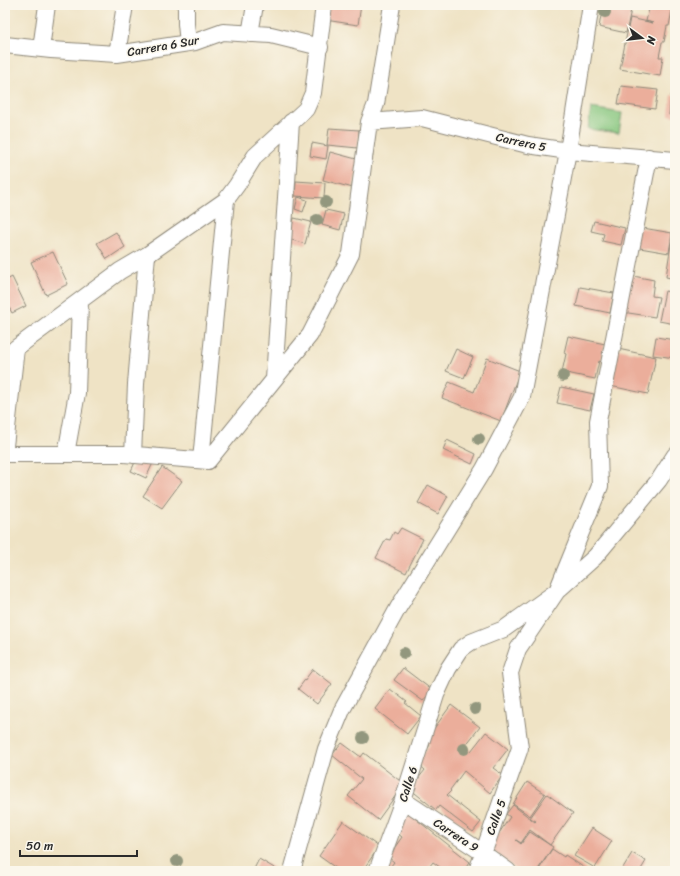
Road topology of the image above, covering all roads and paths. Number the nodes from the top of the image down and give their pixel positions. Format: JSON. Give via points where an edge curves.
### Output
{"nodes":[{"id":1,"x":47,"y":5,"type":"edge"},
{"id":2,"x":126,"y":5,"type":"edge"},
{"id":3,"x":186,"y":5,"type":"edge"},
{"id":4,"x":255,"y":5,"type":"edge"},
{"id":5,"x":324,"y":5,"type":"edge"},
{"id":6,"x":392,"y":5,"type":"edge"},
{"id":7,"x":591,"y":5,"type":"edge"},
{"id":8,"x":250,"y":34,"type":"junction"},
{"id":9,"x":188,"y":43,"type":"junction"},
{"id":10,"x":5,"y":45,"type":"edge"},
{"id":11,"x":320,"y":47,"type":"junction"},
{"id":12,"x":41,"y":49,"type":"junction"},
{"id":13,"x":117,"y":54,"type":"junction"},
{"id":14,"x":291,"y":122,"type":"junction"},
{"id":15,"x":369,"y":122,"type":"junction"},
{"id":16,"x":568,"y":151,"type":"junction"},
{"id":17,"x":649,"y":157,"type":"junction"},
{"id":18,"x":675,"y":160,"type":"edge"},
{"id":19,"x":226,"y":200,"type":"junction"},
{"id":20,"x":146,"y":255,"type":"junction"},
{"id":21,"x":80,"y":302,"type":"junction"},
{"id":22,"x":10,"y":354,"type":"edge"},
{"id":23,"x":274,"y":379,"type":"junction"},
{"id":24,"x":5,"y":446,"type":"edge"},
{"id":25,"x":5,"y":454,"type":"edge"},
{"id":26,"x":66,"y":454,"type":"junction"},
{"id":27,"x":132,"y":455,"type":"junction"},
{"id":28,"x":675,"y":455,"type":"edge"},
{"id":29,"x":200,"y":460,"type":"junction"},
{"id":30,"x":557,"y":591,"type":"junction"},
{"id":31,"x":403,"y":800,"type":"junction"},
{"id":32,"x":483,"y":853,"type":"junction"},
{"id":33,"x":292,"y":871,"type":"edge"},
{"id":34,"x":377,"y":871,"type":"edge"},
{"id":35,"x":477,"y":871,"type":"edge"},
{"id":36,"x":508,"y":871,"type":"edge"}],
"edges":[{"from":1,"to":12,"type":"street"},
{"from":2,"to":13,"type":"street"},
{"from":3,"to":9,"type":"street"},
{"from":4,"to":8,"type":"street"},
{"from":5,"to":11,"type":"street"},
{"from":6,"to":15,"type":"street","via":[[376,104]]},
{"from":7,"to":16,"type":"street"},
{"from":8,"to":9,"type":"street","name":"Carrera 6 Sur","via":[[223,32]]},
{"from":8,"to":11,"type":"street","name":"Carrera 6 Sur","via":[[271,35]]},
{"from":9,"to":13,"type":"street","name":"Carrera 6 Sur"},
{"from":10,"to":12,"type":"street","name":"Carrera 6 Sur"},
{"from":11,"to":14,"type":"street","via":[[313,93],[306,109]]},
{"from":12,"to":13,"type":"street","name":"Carrera 6 Sur"},
{"from":14,"to":19,"type":"street","via":[[256,156]]},
{"from":14,"to":23,"type":"street"},
{"from":15,"to":16,"type":"street","name":"Carrera 5","via":[[422,118],[528,146]]},
{"from":15,"to":23,"type":"street","via":[[351,254],[310,336]]},
{"from":16,"to":17,"type":"street","name":"Carrera 5"},
{"from":16,"to":33,"type":"street","via":[[522,397],[484,468],[398,608],[342,710],[326,749]]},
{"from":17,"to":18,"type":"street","name":"Carrera 5"},
{"from":17,"to":30,"type":"street","via":[[598,421],[600,486]]},
{"from":19,"to":20,"type":"street"},
{"from":19,"to":29,"type":"street"},
{"from":20,"to":21,"type":"street","via":[[120,271]]},
{"from":20,"to":27,"type":"street"},
{"from":21,"to":22,"type":"street"},
{"from":21,"to":26,"type":"street","via":[[77,393]]},
{"from":22,"to":24,"type":"street"},
{"from":23,"to":29,"type":"street","via":[[208,461]]},
{"from":25,"to":26,"type":"street"},
{"from":26,"to":27,"type":"street"},
{"from":27,"to":29,"type":"street"},
{"from":28,"to":30,"type":"street","via":[[659,480],[595,557]]},
{"from":30,"to":31,"type":"street","name":"Calle 6","via":[[504,629],[460,649],[436,695]]},
{"from":30,"to":32,"type":"street","name":"Calle 5","via":[[518,649],[510,673],[520,748]]},
{"from":31,"to":32,"type":"street","name":"Carrera 9"},
{"from":31,"to":34,"type":"street","name":"Calle 6"},
{"from":32,"to":35,"type":"street","name":"Calle 5"},
{"from":32,"to":36,"type":"street","name":"Carrera 9"}]}
